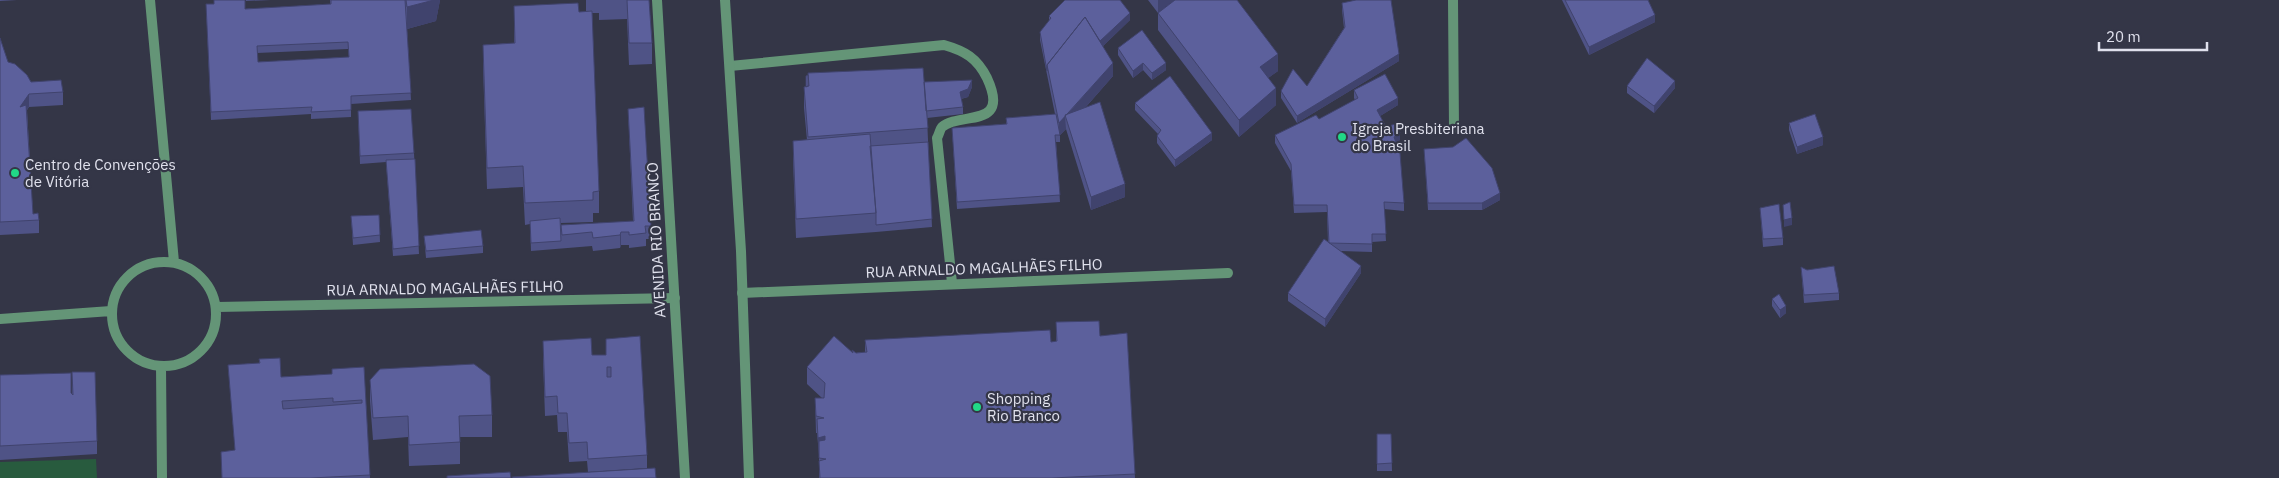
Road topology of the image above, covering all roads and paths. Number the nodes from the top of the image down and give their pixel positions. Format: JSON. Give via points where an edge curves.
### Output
{"nodes":[{"id":1,"x":150,"y":0,"type":"edge"},
{"id":2,"x":657,"y":0,"type":"edge"},
{"id":3,"x":725,"y":0,"type":"edge"},
{"id":4,"x":1453,"y":0,"type":"edge"},
{"id":5,"x":730,"y":66,"type":"junction"},
{"id":6,"x":1454,"y":128,"type":"dead end"},
{"id":7,"x":174,"y":262,"type":"junction"},
{"id":8,"x":1228,"y":273,"type":"dead end"},
{"id":9,"x":952,"y":284,"type":"junction"},
{"id":10,"x":742,"y":294,"type":"junction"},
{"id":11,"x":675,"y":298,"type":"junction"},
{"id":12,"x":217,"y":307,"type":"junction"},
{"id":13,"x":111,"y":311,"type":"junction"},
{"id":14,"x":0,"y":319,"type":"edge"},
{"id":15,"x":161,"y":366,"type":"junction"},
{"id":16,"x":162,"y":478,"type":"edge"},
{"id":17,"x":685,"y":478,"type":"edge"},
{"id":18,"x":749,"y":478,"type":"edge"}],
"edges":[{"from":1,"to":7,"type":"street"},
{"from":2,"to":11,"type":"street","name":"AVENIDA RIO BRANCO"},
{"from":3,"to":5,"type":"street"},
{"from":4,"to":6,"type":"street"},
{"from":5,"to":9,"type":"street","via":[[944,44],[964,50],[981,65],[994,94],[991,107],[981,117],[942,128],[937,138]]},
{"from":5,"to":10,"type":"street"},
{"from":7,"to":12,"type":"street","via":[[203,278]]},
{"from":7,"to":13,"type":"street","via":[[152,262],[132,273],[117,289]]},
{"from":8,"to":9,"type":"street","name":"RUA ARNALDO MAGALHÃES FILHO"},
{"from":9,"to":10,"type":"street","name":"RUA ARNALDO MAGALHÃES FILHO"},
{"from":10,"to":18,"type":"street"},
{"from":11,"to":12,"type":"street","name":"RUA ARNALDO MAGALHÃES FILHO"},
{"from":11,"to":17,"type":"street","name":"AVENIDA RIO BRANCO"},
{"from":12,"to":15,"type":"street","via":[[215,326],[208,343],[196,356],[179,364]]},
{"from":13,"to":14,"type":"street"},
{"from":13,"to":15,"type":"street","via":[[120,343],[145,363]]},
{"from":15,"to":16,"type":"street"}]}
